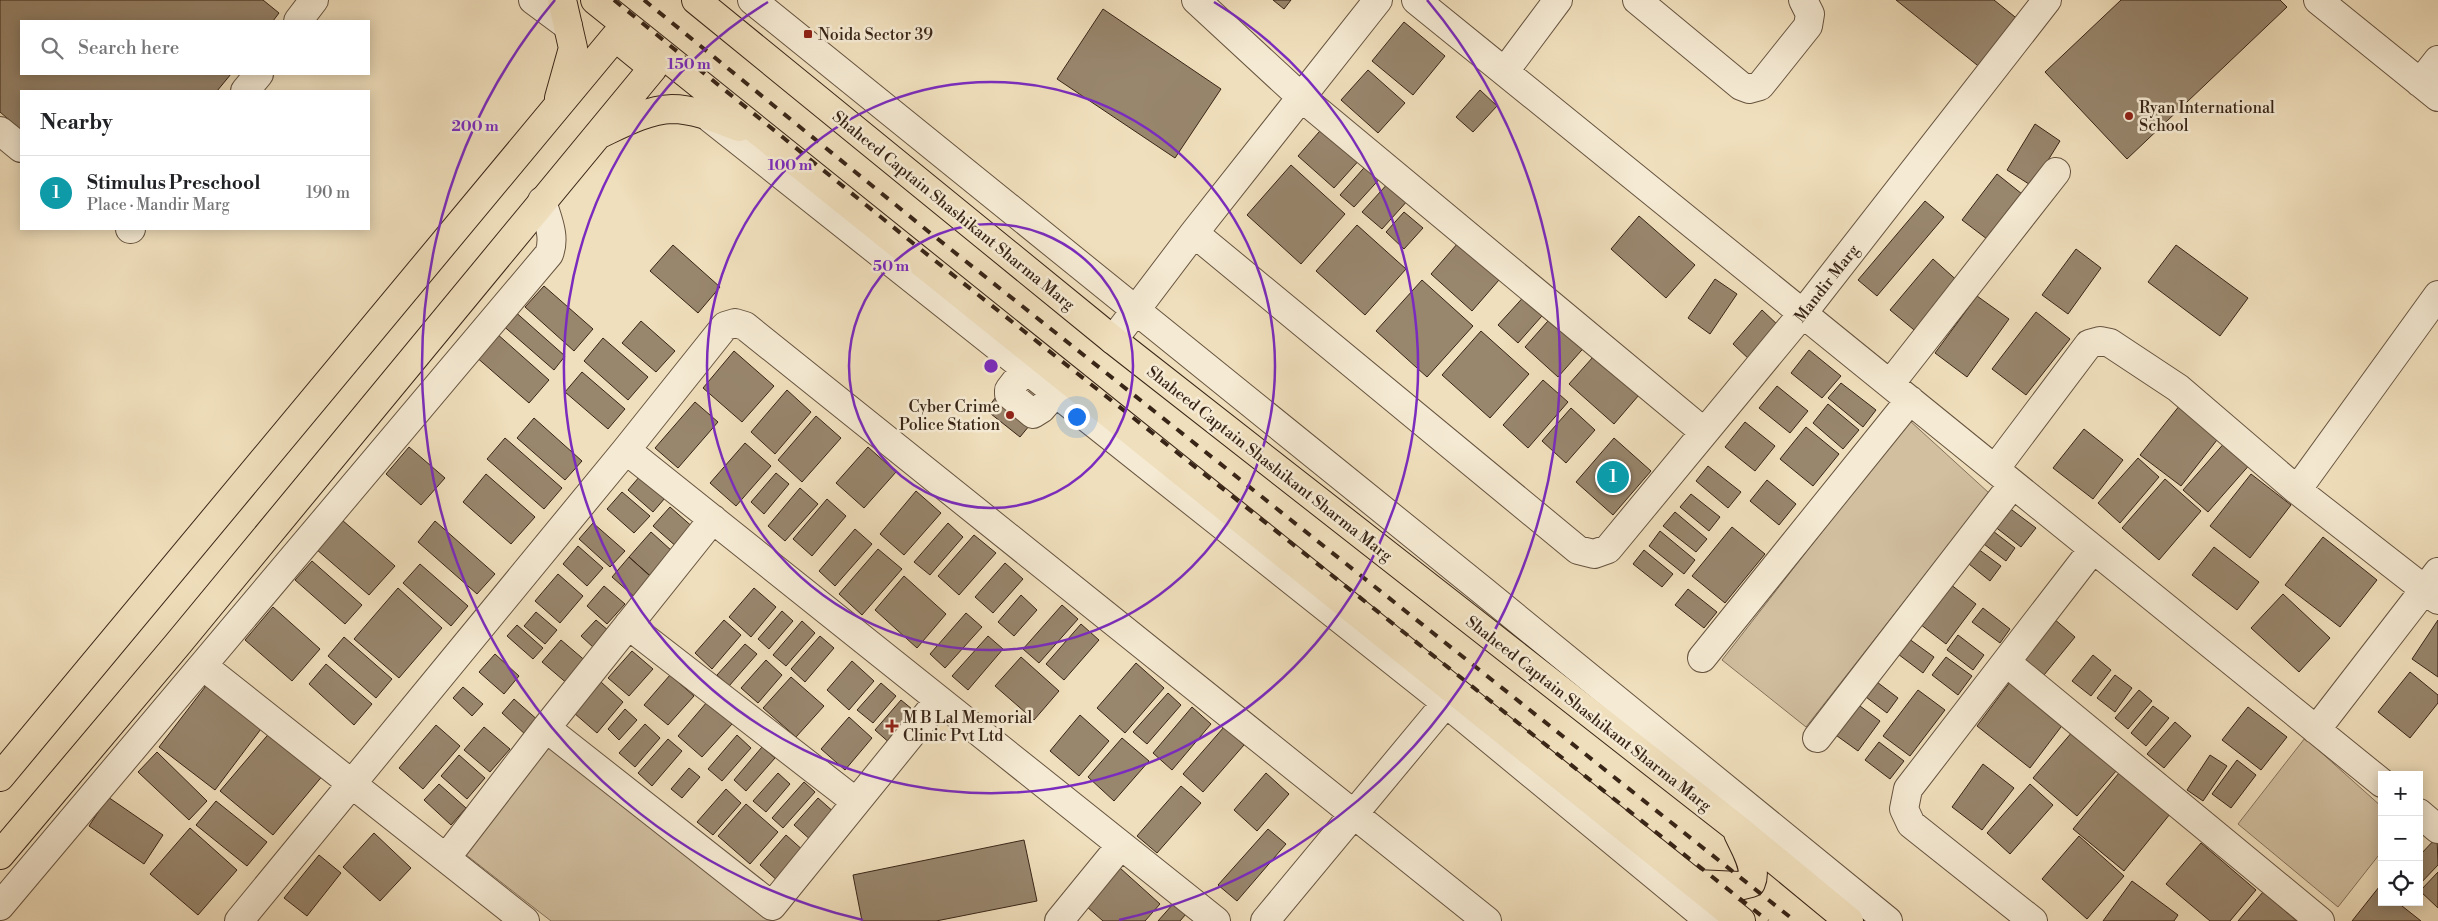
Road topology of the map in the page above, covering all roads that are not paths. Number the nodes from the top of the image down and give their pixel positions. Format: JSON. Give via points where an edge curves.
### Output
{"nodes":[{"id":1,"x":314,"y":0,"type":"edge"},
{"id":2,"x":532,"y":0,"type":"edge"},
{"id":3,"x":562,"y":0,"type":"edge"},
{"id":4,"x":595,"y":0,"type":"edge"},
{"id":5,"x":696,"y":0,"type":"edge"},
{"id":6,"x":752,"y":0,"type":"edge"},
{"id":7,"x":1196,"y":0,"type":"edge"},
{"id":8,"x":1378,"y":0,"type":"edge"},
{"id":9,"x":1416,"y":0,"type":"edge"},
{"id":10,"x":1558,"y":0,"type":"edge"},
{"id":11,"x":1637,"y":0,"type":"edge"},
{"id":12,"x":1803,"y":0,"type":"edge"},
{"id":13,"x":2041,"y":2,"type":"edge"},
{"id":14,"x":2327,"y":3,"type":"edge"},
{"id":15,"x":299,"y":20,"type":"edge"},
{"id":16,"x":568,"y":26,"type":"junction"},
{"id":17,"x":2438,"y":60,"type":"edge"},
{"id":18,"x":1505,"y":71,"type":"junction"},
{"id":19,"x":258,"y":75,"type":"edge"},
{"id":20,"x":246,"y":90,"type":"edge"},
{"id":21,"x":2429,"y":90,"type":"edge"},
{"id":22,"x":1301,"y":97,"type":"junction"},
{"id":23,"x":557,"y":107,"type":"junction"},
{"id":24,"x":707,"y":115,"type":"junction"},
{"id":25,"x":0,"y":131,"type":"edge"},
{"id":26,"x":759,"y":134,"type":"junction"},
{"id":27,"x":594,"y":136,"type":"junction"},
{"id":28,"x":20,"y":147,"type":"edge"},
{"id":29,"x":2056,"y":172,"type":"dead end"},
{"id":30,"x":542,"y":200,"type":"junction"},
{"id":31,"x":1194,"y":233,"type":"junction"},
{"id":32,"x":2438,"y":295,"type":"edge"},
{"id":33,"x":1136,"y":310,"type":"junction"},
{"id":34,"x":1803,"y":313,"type":"junction"},
{"id":35,"x":1113,"y":340,"type":"junction"},
{"id":36,"x":1900,"y":392,"type":"junction"},
{"id":37,"x":1704,"y":432,"type":"junction"},
{"id":38,"x":626,"y":450,"type":"junction"},
{"id":39,"x":2004,"y":476,"type":"junction"},
{"id":40,"x":2297,"y":490,"type":"junction"},
{"id":41,"x":712,"y":520,"type":"junction"},
{"id":42,"x":2093,"y":549,"type":"junction"},
{"id":43,"x":2433,"y":587,"type":"edge"},
{"id":44,"x":628,"y":625,"type":"junction"},
{"id":45,"x":1702,"y":658,"type":"dead end"},
{"id":46,"x":2006,"y":662,"type":"junction"},
{"id":47,"x":203,"y":666,"type":"junction"},
{"id":48,"x":1450,"y":698,"type":"junction"},
{"id":49,"x":939,"y":700,"type":"junction"},
{"id":50,"x":546,"y":728,"type":"junction"},
{"id":51,"x":2316,"y":730,"type":"junction"},
{"id":52,"x":1817,"y":738,"type":"dead end"},
{"id":53,"x":0,"y":778,"type":"edge"},
{"id":54,"x":2378,"y":780,"type":"edge"},
{"id":55,"x":353,"y":784,"type":"junction"},
{"id":56,"x":856,"y":802,"type":"junction"},
{"id":57,"x":1354,"y":813,"type":"junction"},
{"id":58,"x":2423,"y":816,"type":"edge"},
{"id":59,"x":1735,"y":827,"type":"junction"},
{"id":60,"x":2438,"y":829,"type":"edge"},
{"id":61,"x":1121,"y":845,"type":"junction"},
{"id":62,"x":0,"y":855,"type":"edge"},
{"id":63,"x":446,"y":858,"type":"junction"},
{"id":64,"x":1696,"y":884,"type":"junction"},
{"id":65,"x":0,"y":906,"type":"edge"},
{"id":66,"x":251,"y":917,"type":"edge"},
{"id":67,"x":1481,"y":919,"type":"edge"},
{"id":68,"x":525,"y":921,"type":"edge"},
{"id":69,"x":1059,"y":921,"type":"edge"},
{"id":70,"x":1216,"y":921,"type":"edge"},
{"id":71,"x":1265,"y":921,"type":"edge"},
{"id":72,"x":1710,"y":921,"type":"edge"},
{"id":73,"x":1741,"y":921,"type":"edge"},
{"id":74,"x":1849,"y":921,"type":"edge"},
{"id":75,"x":1888,"y":921,"type":"edge"},
{"id":76,"x":2033,"y":921,"type":"edge"},
{"id":77,"x":2320,"y":921,"type":"edge"}],
"edges":[{"from":1,"to":15,"type":"street"},
{"from":2,"to":16,"type":"street"},
{"from":3,"to":16,"type":"main road"},
{"from":4,"to":26,"type":"main road"},
{"from":5,"to":35,"type":"main road","name":"Shaheed Captain Shashikant Sharma Marg"},
{"from":6,"to":33,"type":"street"},
{"from":7,"to":22,"type":"street"},
{"from":8,"to":22,"type":"street"},
{"from":9,"to":18,"type":"street"},
{"from":10,"to":18,"type":"street"},
{"from":11,"to":12,"type":"street","via":[[1741,86],[1749,89],[1760,86],[1808,26],[1810,14]]},
{"from":13,"to":34,"type":"street","name":"Mandir Marg"},
{"from":14,"to":21,"type":"street"},
{"from":16,"to":23,"type":"main road","via":[[573,48]]},
{"from":17,"to":21,"type":"street"},
{"from":18,"to":34,"type":"street"},
{"from":19,"to":20,"type":"street"},
{"from":22,"to":31,"type":"street"},
{"from":22,"to":37,"type":"street"},
{"from":23,"to":27,"type":"main road","via":[[615,37],[653,68]]},
{"from":23,"to":53,"type":"main road"},
{"from":24,"to":26,"type":"main road"},
{"from":24,"to":27,"type":"main road","via":[[672,109],[635,117]]},
{"from":24,"to":48,"type":"street","via":[[1055,393]]},
{"from":25,"to":28,"type":"street"},
{"from":26,"to":48,"type":"main road"},
{"from":27,"to":30,"type":"main road"},
{"from":29,"to":36,"type":"street"},
{"from":30,"to":47,"type":"street","via":[[552,235],[548,254]]},
{"from":30,"to":62,"type":"main road"},
{"from":31,"to":33,"type":"street"},
{"from":31,"to":37,"type":"street","name":"Mandir Marg","via":[[1578,550],[1594,554],[1608,549]]},
{"from":32,"to":40,"type":"street"},
{"from":33,"to":35,"type":"street"},
{"from":33,"to":75,"type":"street"},
{"from":34,"to":36,"type":"street"},
{"from":34,"to":37,"type":"street","name":"Mandir Marg"},
{"from":35,"to":59,"type":"main road","name":"Shaheed Captain Shashikant Sharma Marg"},
{"from":36,"to":39,"type":"street"},
{"from":36,"to":45,"type":"street"},
{"from":38,"to":41,"type":"street"},
{"from":38,"to":55,"type":"street"},
{"from":38,"to":57,"type":"street","via":[[725,326],[735,323],[745,326]]},
{"from":39,"to":40,"type":"street","via":[[2082,352],[2089,344],[2100,340],[2110,343],[2178,388]]},
{"from":39,"to":42,"type":"street"},
{"from":39,"to":52,"type":"street"},
{"from":40,"to":43,"type":"street"},
{"from":41,"to":44,"type":"street"},
{"from":41,"to":49,"type":"street"},
{"from":42,"to":46,"type":"street"},
{"from":42,"to":51,"type":"street"},
{"from":43,"to":51,"type":"street"},
{"from":44,"to":50,"type":"street"},
{"from":44,"to":56,"type":"street"},
{"from":46,"to":76,"type":"street","via":[[1908,789],[1904,809],[1912,824]]},
{"from":46,"to":77,"type":"street"},
{"from":47,"to":55,"type":"street"},
{"from":47,"to":65,"type":"street"},
{"from":48,"to":57,"type":"street"},
{"from":48,"to":64,"type":"main road"},
{"from":48,"to":72,"type":"street"},
{"from":49,"to":56,"type":"street"},
{"from":49,"to":61,"type":"street"},
{"from":50,"to":56,"type":"street","via":[[772,906]]},
{"from":50,"to":63,"type":"street"},
{"from":51,"to":54,"type":"street"},
{"from":55,"to":63,"type":"street"},
{"from":55,"to":66,"type":"street"},
{"from":57,"to":67,"type":"street"},
{"from":57,"to":71,"type":"street"},
{"from":58,"to":60,"type":"street"},
{"from":59,"to":64,"type":"main road","via":[[1752,866],[1754,876],[1751,883],[1739,886]]},
{"from":59,"to":74,"type":"main road","name":"Shaheed Captain Shashikant Sharma Marg"},
{"from":61,"to":69,"type":"street"},
{"from":61,"to":70,"type":"street"},
{"from":63,"to":68,"type":"street"},
{"from":64,"to":73,"type":"main road"}]}
